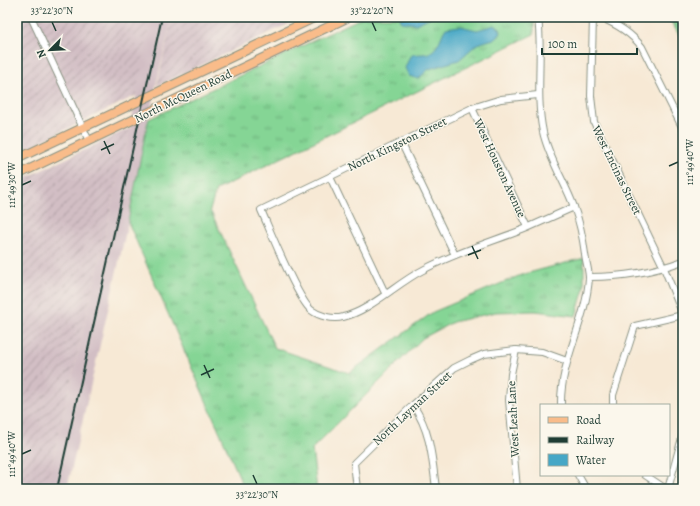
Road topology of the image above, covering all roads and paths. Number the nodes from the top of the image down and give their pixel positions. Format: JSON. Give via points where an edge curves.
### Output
{"nodes":[{"id":1,"x":31,"y":17,"type":"edge"},
{"id":2,"x":316,"y":17,"type":"edge"},
{"id":3,"x":350,"y":17,"type":"edge"},
{"id":4,"x":538,"y":17,"type":"edge"},
{"id":5,"x":548,"y":17,"type":"edge"},
{"id":6,"x":593,"y":17,"type":"edge"},
{"id":7,"x":599,"y":17,"type":"edge"},
{"id":8,"x":264,"y":42,"type":"junction"},
{"id":9,"x":270,"y":54,"type":"junction"},
{"id":10,"x":538,"y":95,"type":"junction"},
{"id":11,"x":472,"y":108,"type":"junction"},
{"id":12,"x":83,"y":127,"type":"junction"},
{"id":13,"x":683,"y":129,"type":"edge"},
{"id":14,"x":89,"y":141,"type":"junction"},
{"id":15,"x":401,"y":142,"type":"junction"},
{"id":16,"x":17,"y":159,"type":"edge"},
{"id":17,"x":17,"y":175,"type":"edge"},
{"id":18,"x":330,"y":177,"type":"junction"},
{"id":19,"x":574,"y":207,"type":"junction"},
{"id":20,"x":528,"y":227,"type":"junction"},
{"id":21,"x":454,"y":255,"type":"junction"},
{"id":22,"x":683,"y":261,"type":"edge"},
{"id":23,"x":664,"y":268,"type":"junction"},
{"id":24,"x":589,"y":277,"type":"junction"},
{"id":25,"x":386,"y":293,"type":"junction"},
{"id":26,"x":683,"y":315,"type":"edge"},
{"id":27,"x":516,"y":350,"type":"junction"},
{"id":28,"x":567,"y":361,"type":"junction"},
{"id":29,"x":561,"y":404,"type":"edge"},
{"id":30,"x":613,"y":404,"type":"edge"},
{"id":31,"x":413,"y":405,"type":"junction"},
{"id":32,"x":683,"y":434,"type":"edge"},
{"id":33,"x":579,"y":476,"type":"edge"},
{"id":34,"x":647,"y":476,"type":"edge"},
{"id":35,"x":357,"y":489,"type":"edge"},
{"id":36,"x":436,"y":489,"type":"edge"},
{"id":37,"x":517,"y":489,"type":"edge"},
{"id":38,"x":586,"y":489,"type":"edge"},
{"id":39,"x":667,"y":489,"type":"edge"}],
"edges":[{"from":1,"to":12,"type":"street"},
{"from":2,"to":8,"type":"main road","name":"North McQueen Road"},
{"from":3,"to":9,"type":"main road","name":"North McQueen Road"},
{"from":4,"to":5,"type":"street"},
{"from":4,"to":10,"type":"street"},
{"from":6,"to":23,"type":"street","name":"West Encinas Street","via":[[591,96],[594,122]]},
{"from":7,"to":13,"type":"street","via":[[613,22],[633,36],[642,48]]},
{"from":8,"to":9,"type":"main road"},
{"from":8,"to":12,"type":"main road","name":"North McQueen Road"},
{"from":9,"to":14,"type":"main road","name":"North McQueen Road"},
{"from":10,"to":11,"type":"street","name":"North Kingston Street","via":[[502,99]]},
{"from":10,"to":19,"type":"street","via":[[549,153]]},
{"from":11,"to":15,"type":"street","name":"North Kingston Street"},
{"from":11,"to":20,"type":"street","name":"West Houston Avenue"},
{"from":12,"to":14,"type":"street"},
{"from":12,"to":16,"type":"main road","name":"North McQueen Road"},
{"from":14,"to":17,"type":"main road","name":"North McQueen Road"},
{"from":15,"to":18,"type":"street","name":"North Kingston Street"},
{"from":15,"to":21,"type":"street"},
{"from":18,"to":25,"type":"street"},
{"from":18,"to":25,"type":"street","name":"North Kingston Street","via":[[261,210],[300,295],[311,310],[325,317],[341,318],[356,313]]},
{"from":19,"to":20,"type":"street"},
{"from":19,"to":24,"type":"street","via":[[582,232]]},
{"from":20,"to":21,"type":"street"},
{"from":21,"to":25,"type":"street","via":[[422,270]]},
{"from":22,"to":23,"type":"street"},
{"from":23,"to":24,"type":"street","via":[[615,277]]},
{"from":23,"to":26,"type":"street","name":"West Encinas Street"},
{"from":24,"to":28,"type":"street","via":[[579,324]]},
{"from":26,"to":30,"type":"street","via":[[635,326],[613,396]]},
{"from":27,"to":28,"type":"street","name":"North Layman Street","via":[[542,352]]},
{"from":27,"to":31,"type":"street","name":"North Layman Street","via":[[484,354],[454,368]]},
{"from":27,"to":37,"type":"street","name":"West Leah Lane","via":[[509,400]]},
{"from":28,"to":29,"type":"street"},
{"from":31,"to":35,"type":"street","name":"North Layman Street","via":[[354,463]]},
{"from":31,"to":36,"type":"street","via":[[426,429],[431,445]]},
{"from":32,"to":39,"type":"street"},
{"from":33,"to":38,"type":"street"},
{"from":34,"to":39,"type":"street"}]}
